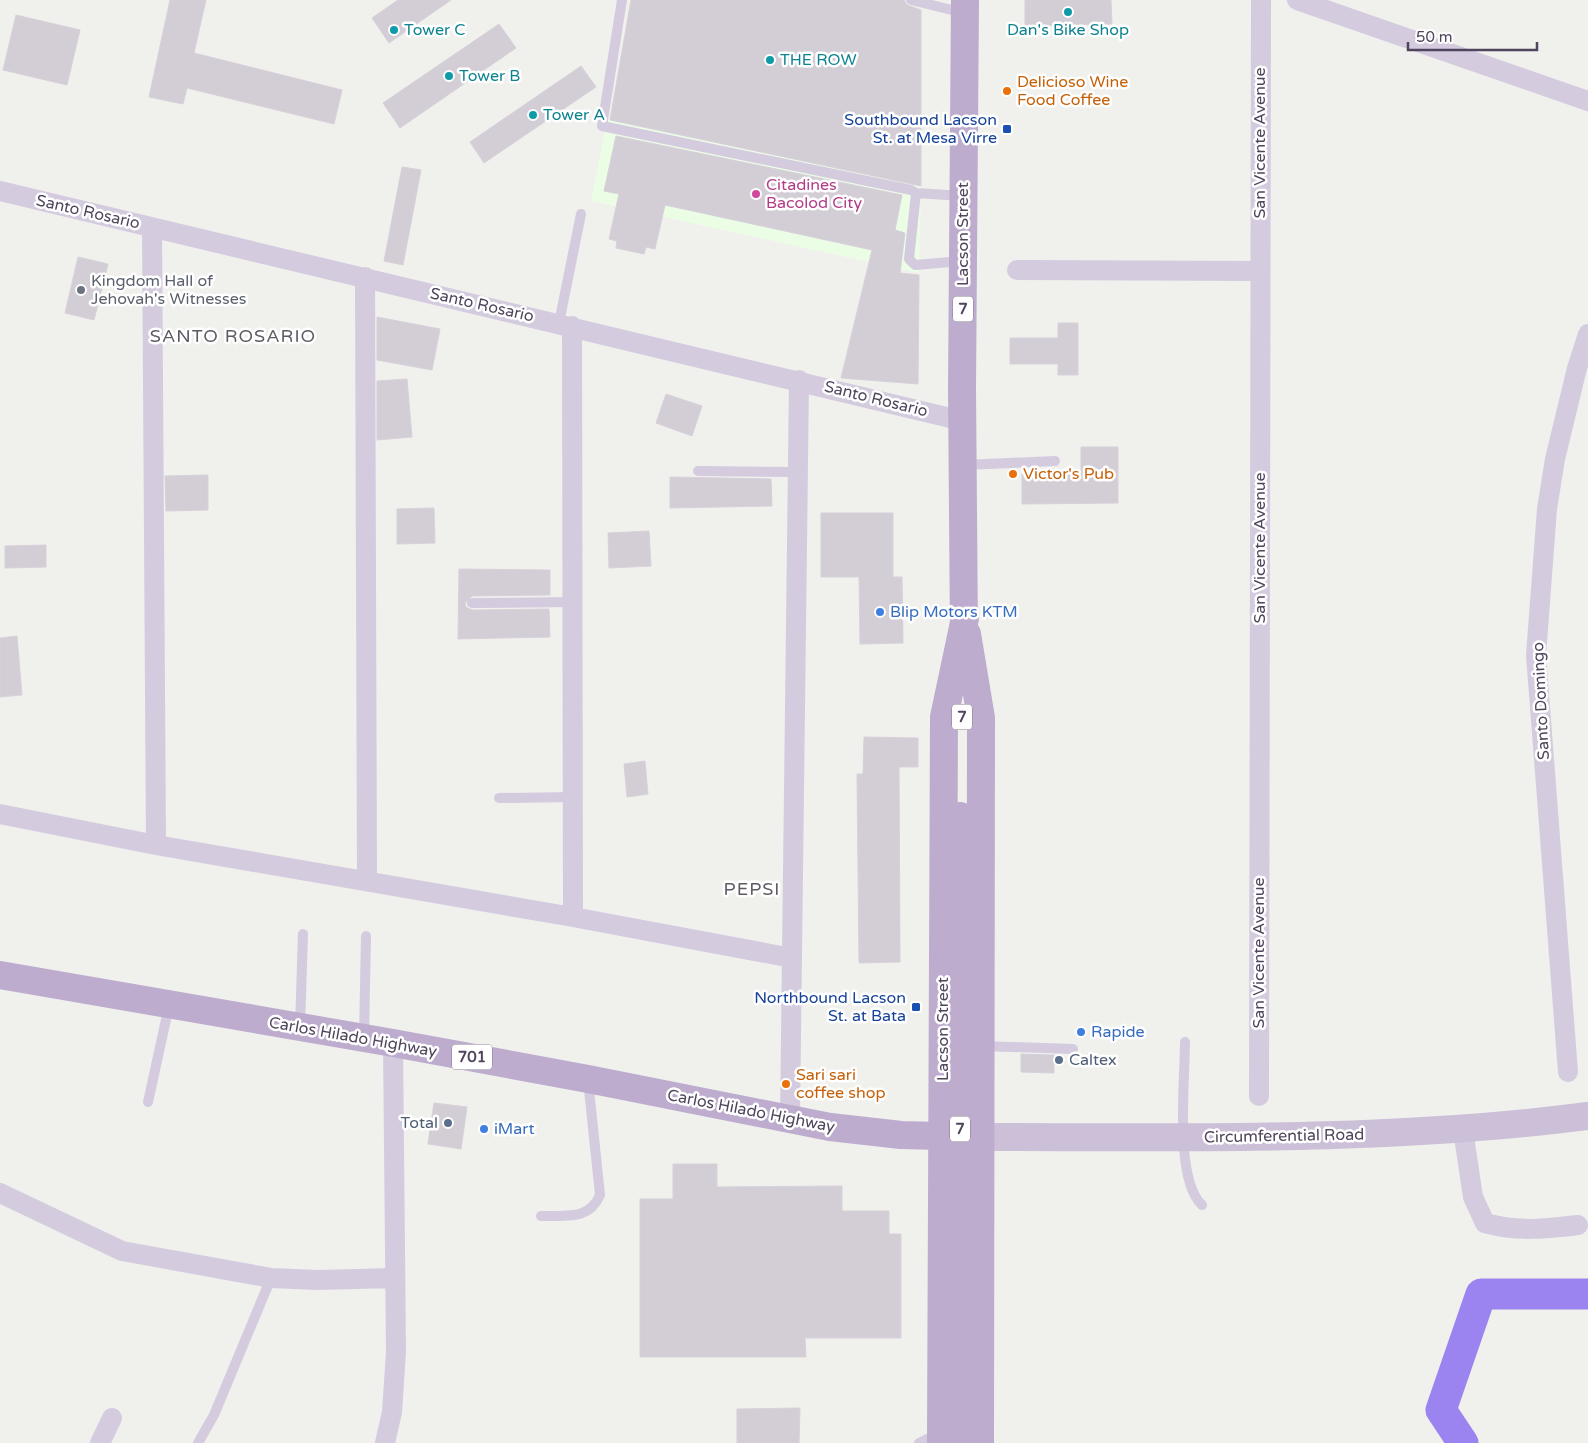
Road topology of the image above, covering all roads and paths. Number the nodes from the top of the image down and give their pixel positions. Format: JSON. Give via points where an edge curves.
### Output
{"nodes":[{"id":1,"x":622,"y":0,"type":"edge"},
{"id":2,"x":911,"y":0,"type":"edge"},
{"id":3,"x":1261,"y":0,"type":"edge"},
{"id":4,"x":1297,"y":0,"type":"edge"},
{"id":5,"x":965,"y":7,"type":"edge"},
{"id":6,"x":1588,"y":101,"type":"edge"},
{"id":7,"x":0,"y":191,"type":"edge"},
{"id":8,"x":916,"y":193,"type":"junction"},
{"id":9,"x":963,"y":196,"type":"junction"},
{"id":10,"x":581,"y":214,"type":"dead end"},
{"id":11,"x":152,"y":227,"type":"junction"},
{"id":12,"x":963,"y":261,"type":"junction"},
{"id":13,"x":1017,"y":270,"type":"dead end"},
{"id":14,"x":1260,"y":271,"type":"junction"},
{"id":15,"x":365,"y":277,"type":"junction"},
{"id":16,"x":566,"y":325,"type":"junction"},
{"id":17,"x":1588,"y":334,"type":"edge"},
{"id":18,"x":798,"y":380,"type":"junction"},
{"id":19,"x":963,"y":421,"type":"junction"},
{"id":20,"x":1056,"y":461,"type":"dead end"},
{"id":21,"x":964,"y":465,"type":"junction"},
{"id":22,"x":698,"y":471,"type":"dead end"},
{"id":23,"x":798,"y":472,"type":"junction"},
{"id":24,"x":574,"y":602,"type":"junction"},
{"id":25,"x":472,"y":603,"type":"dead end"},
{"id":26,"x":964,"y":618,"type":"junction"},
{"id":27,"x":574,"y":797,"type":"junction"},
{"id":28,"x":499,"y":798,"type":"dead end"},
{"id":29,"x":0,"y":814,"type":"edge"},
{"id":30,"x":156,"y":845,"type":"junction"},
{"id":31,"x":367,"y":880,"type":"junction"},
{"id":32,"x":574,"y":917,"type":"junction"},
{"id":33,"x":303,"y":934,"type":"dead end"},
{"id":34,"x":366,"y":936,"type":"dead end"},
{"id":35,"x":792,"y":958,"type":"junction"},
{"id":36,"x":0,"y":975,"type":"edge"},
{"id":37,"x":169,"y":1005,"type":"junction"},
{"id":38,"x":300,"y":1028,"type":"junction"},
{"id":39,"x":364,"y":1038,"type":"junction"},
{"id":40,"x":393,"y":1042,"type":"junction"},
{"id":41,"x":1185,"y":1042,"type":"dead end"},
{"id":42,"x":980,"y":1046,"type":"junction"},
{"id":43,"x":1073,"y":1049,"type":"dead end"},
{"id":44,"x":1568,"y":1072,"type":"dead end"},
{"id":45,"x":588,"y":1079,"type":"junction"},
{"id":46,"x":1259,"y":1096,"type":"dead end"},
{"id":47,"x":148,"y":1102,"type":"dead end"},
{"id":48,"x":1588,"y":1116,"type":"edge"},
{"id":49,"x":790,"y":1119,"type":"junction"},
{"id":50,"x":1463,"y":1130,"type":"junction"},
{"id":51,"x":943,"y":1136,"type":"junction"},
{"id":52,"x":980,"y":1137,"type":"junction"},
{"id":53,"x":1184,"y":1137,"type":"junction"},
{"id":54,"x":0,"y":1193,"type":"edge"},
{"id":55,"x":1202,"y":1205,"type":"dead end"},
{"id":56,"x":540,"y":1216,"type":"dead end"},
{"id":57,"x":1578,"y":1226,"type":"dead end"},
{"id":58,"x":271,"y":1278,"type":"junction"},
{"id":59,"x":395,"y":1278,"type":"junction"},
{"id":60,"x":112,"y":1418,"type":"dead end"},
{"id":61,"x":940,"y":1440,"type":"edge"},
{"id":62,"x":100,"y":1443,"type":"edge"},
{"id":63,"x":198,"y":1443,"type":"edge"},
{"id":64,"x":385,"y":1443,"type":"edge"},
{"id":65,"x":980,"y":1443,"type":"edge"}],
"edges":[{"from":1,"to":8,"type":"lane","via":[[602,126]]},
{"from":2,"to":5,"type":"lane"},
{"from":3,"to":14,"type":"street","name":"San Vicente Avenue"},
{"from":4,"to":6,"type":"street"},
{"from":5,"to":9,"type":"main road","name":"Lacson Street","number":"7"},
{"from":7,"to":11,"type":"street","name":"Santo Rosario"},
{"from":8,"to":9,"type":"lane"},
{"from":8,"to":12,"type":"lane","via":[[909,259],[915,265]]},
{"from":9,"to":12,"type":"main road","name":"Lacson Street","number":"7"},
{"from":10,"to":16,"type":"lane"},
{"from":11,"to":15,"type":"street","name":"Santo Rosario"},
{"from":11,"to":30,"type":"street"},
{"from":12,"to":19,"type":"main road","name":"Lacson Street","number":"7"},
{"from":13,"to":14,"type":"street"},
{"from":14,"to":46,"type":"street","name":"San Vicente Avenue"},
{"from":15,"to":16,"type":"street","name":"Santo Rosario"},
{"from":15,"to":31,"type":"street"},
{"from":16,"to":18,"type":"street","name":"Santo Rosario"},
{"from":16,"to":24,"type":"street"},
{"from":17,"to":44,"type":"street","name":"Santo Domingo","via":[[1555,459],[1547,509],[1536,655]]},
{"from":18,"to":19,"type":"street","name":"Santo Rosario"},
{"from":18,"to":23,"type":"street"},
{"from":19,"to":21,"type":"main road","name":"Lacson Street","number":"7"},
{"from":20,"to":21,"type":"lane"},
{"from":21,"to":26,"type":"main road","name":"Lacson Street","number":"7"},
{"from":22,"to":23,"type":"lane"},
{"from":23,"to":35,"type":"street"},
{"from":24,"to":25,"type":"lane"},
{"from":24,"to":27,"type":"street"},
{"from":26,"to":42,"type":"main road","name":"Lacson Street","number":"7","via":[[981,718]]},
{"from":26,"to":51,"type":"main road","name":"Lacson Street","number":"7","via":[[944,717]]},
{"from":26,"to":61,"type":"main road","name":"Lacson Street","number":"7","bridge":true},
{"from":27,"to":28,"type":"lane"},
{"from":27,"to":32,"type":"street"},
{"from":29,"to":30,"type":"street"},
{"from":30,"to":31,"type":"street"},
{"from":31,"to":32,"type":"street"},
{"from":32,"to":35,"type":"street"},
{"from":33,"to":38,"type":"lane"},
{"from":34,"to":39,"type":"lane"},
{"from":35,"to":49,"type":"street"},
{"from":36,"to":37,"type":"main road","name":"Carlos Hilado Highway","number":"701"},
{"from":37,"to":38,"type":"main road","name":"Carlos Hilado Highway","number":"701"},
{"from":37,"to":47,"type":"lane"},
{"from":38,"to":39,"type":"main road","name":"Carlos Hilado Highway","number":"701"},
{"from":39,"to":40,"type":"main road","name":"Carlos Hilado Highway","number":"701"},
{"from":40,"to":45,"type":"main road","name":"Carlos Hilado Highway","number":"701"},
{"from":40,"to":59,"type":"street"},
{"from":41,"to":53,"type":"lane"},
{"from":42,"to":43,"type":"lane"},
{"from":42,"to":52,"type":"main road","name":"Lacson Street","number":"7"},
{"from":45,"to":49,"type":"main road","name":"Carlos Hilado Highway","number":"701"},
{"from":45,"to":56,"type":"lane","via":[[600,1195],[596,1206],[588,1212]]},
{"from":48,"to":50,"type":"main road","name":"Circumferential Road"},
{"from":49,"to":51,"type":"main road","name":"Carlos Hilado Highway","number":"701","via":[[863,1133]]},
{"from":50,"to":53,"type":"main road","name":"Circumferential Road","via":[[1292,1137]]},
{"from":50,"to":57,"type":"street","via":[[1473,1197],[1485,1223],[1526,1230]]},
{"from":51,"to":52,"type":"main road","name":"Carlos Hilado Highway"},
{"from":51,"to":61,"type":"main road","name":"Lacson Street","number":"7"},
{"from":52,"to":53,"type":"main road","name":"Circumferential Road"},
{"from":52,"to":65,"type":"main road","name":"Lacson Street","number":"7"},
{"from":53,"to":55,"type":"lane","via":[[1186,1173],[1195,1198]]},
{"from":54,"to":58,"type":"street","via":[[122,1251]]},
{"from":58,"to":59,"type":"street"},
{"from":58,"to":63,"type":"lane","via":[[214,1415]]},
{"from":59,"to":64,"type":"street","via":[[396,1352],[392,1412]]},
{"from":60,"to":62,"type":"street"}]}
